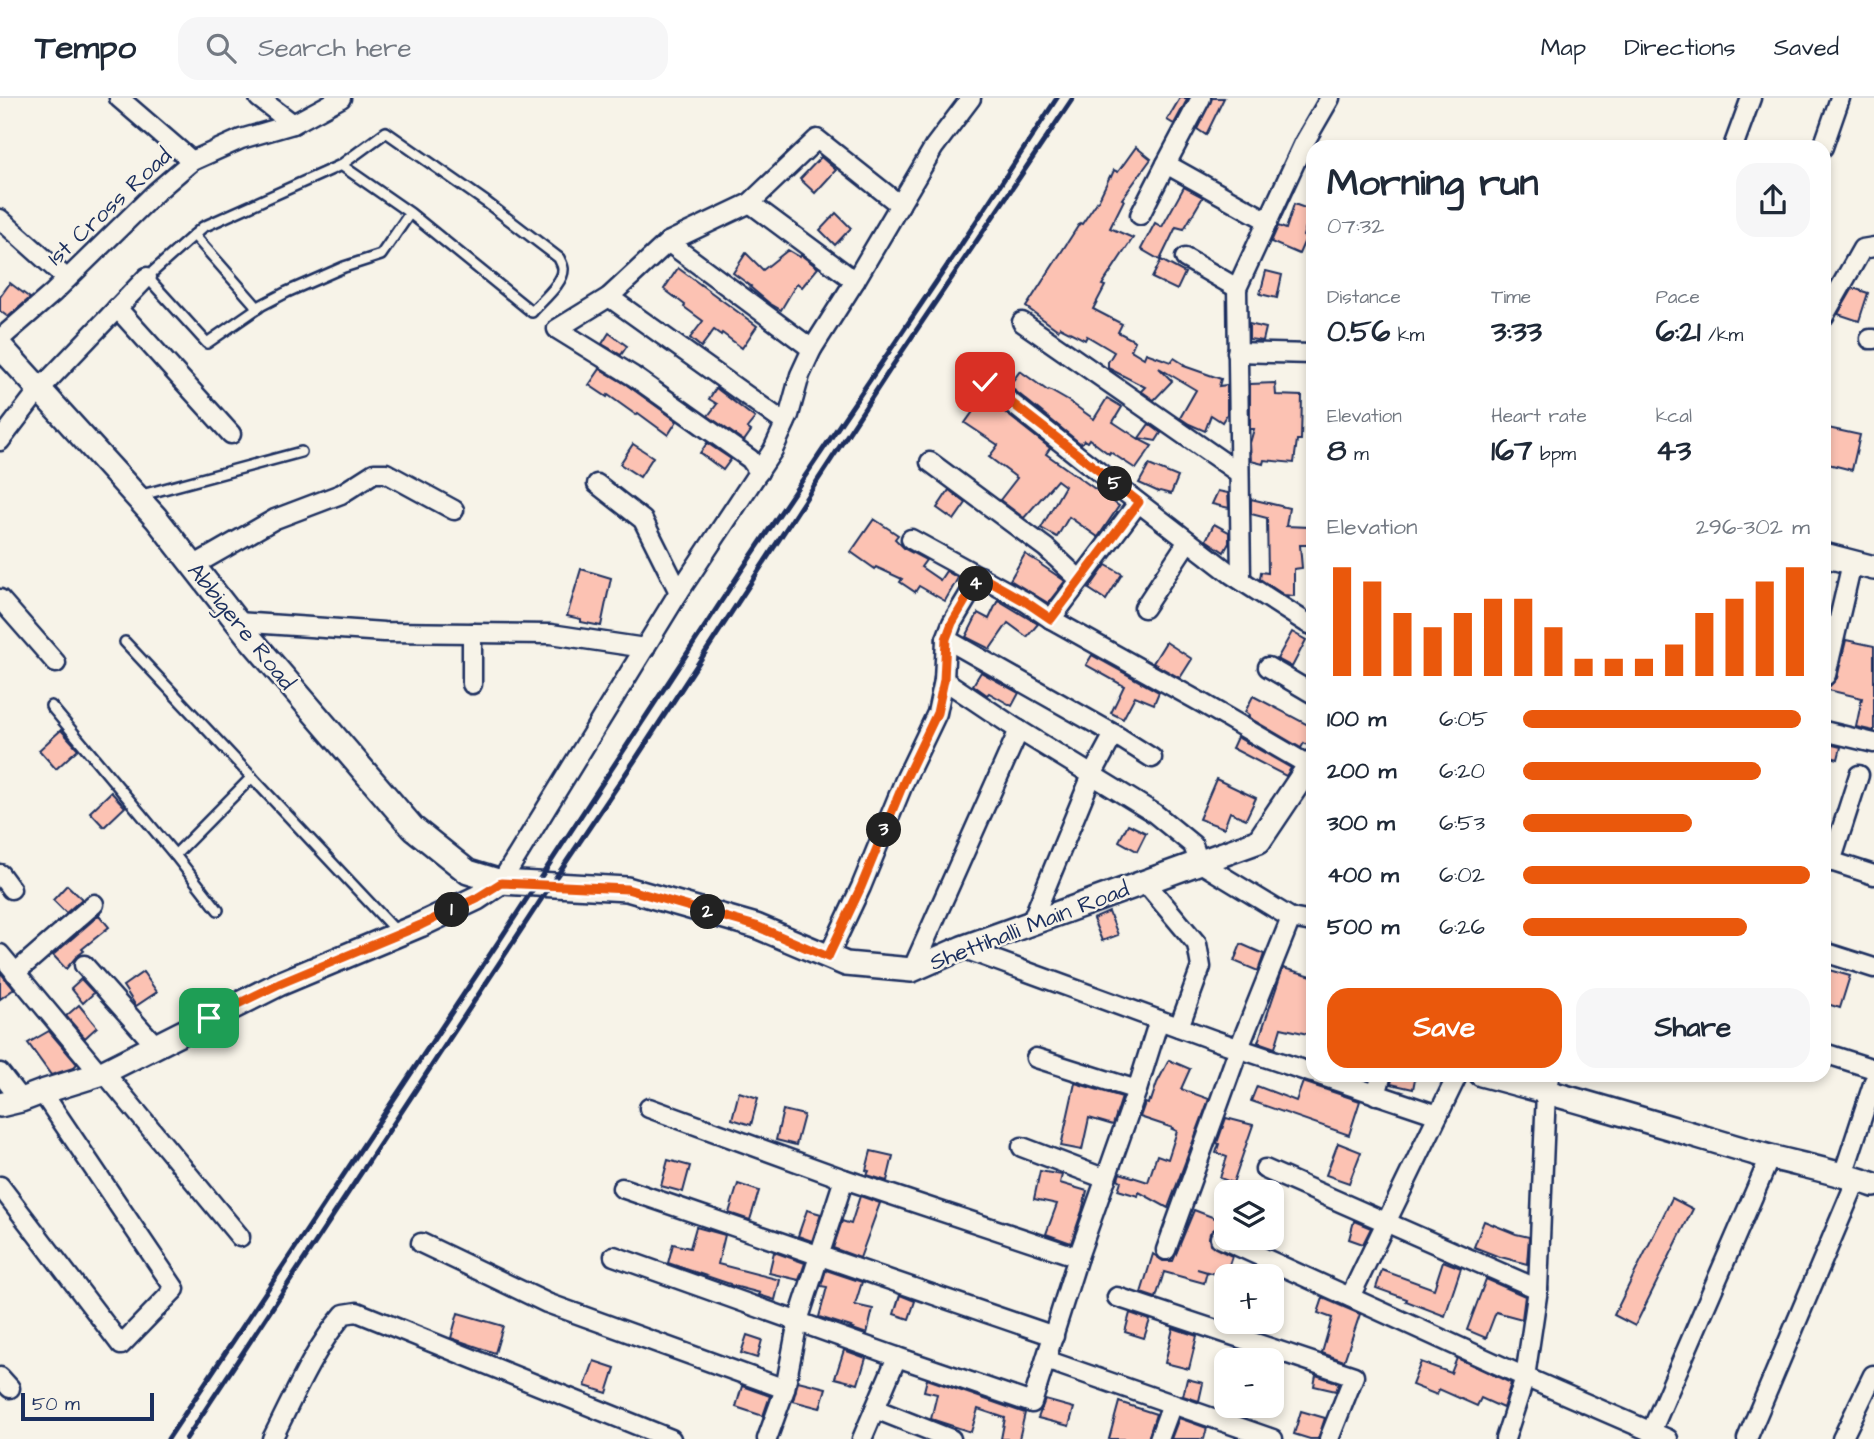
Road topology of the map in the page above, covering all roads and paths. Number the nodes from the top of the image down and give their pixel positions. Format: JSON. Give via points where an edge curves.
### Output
{"nodes":[{"id":1,"x":119,"y":98,"type":"edge"},
{"id":2,"x":259,"y":98,"type":"edge"},
{"id":3,"x":341,"y":98,"type":"edge"},
{"id":4,"x":971,"y":98,"type":"edge"},
{"id":5,"x":1201,"y":98,"type":"edge"},
{"id":6,"x":1330,"y":98,"type":"edge"},
{"id":7,"x":1751,"y":98,"type":"edge"},
{"id":8,"x":1840,"y":98,"type":"edge"},
{"id":9,"x":293,"y":124,"type":"junction"},
{"id":10,"x":1736,"y":140,"type":"edge"},
{"id":11,"x":1826,"y":140,"type":"edge"},
{"id":12,"x":192,"y":162,"type":"junction"},
{"id":13,"x":1166,"y":164,"type":"junction"},
{"id":14,"x":341,"y":166,"type":"junction"},
{"id":15,"x":750,"y":203,"type":"junction"},
{"id":16,"x":900,"y":205,"type":"junction"},
{"id":17,"x":410,"y":213,"type":"junction"},
{"id":18,"x":1140,"y":215,"type":"dead end"},
{"id":19,"x":0,"y":219,"type":"edge"},
{"id":20,"x":1268,"y":221,"type":"junction"},
{"id":21,"x":194,"y":235,"type":"junction"},
{"id":22,"x":668,"y":242,"type":"junction"},
{"id":23,"x":1874,"y":247,"type":"edge"},
{"id":24,"x":1185,"y":258,"type":"dead end"},
{"id":25,"x":147,"y":277,"type":"junction"},
{"id":26,"x":67,"y":279,"type":"junction"},
{"id":27,"x":855,"y":281,"type":"junction"},
{"id":28,"x":1237,"y":288,"type":"junction"},
{"id":29,"x":609,"y":297,"type":"junction"},
{"id":30,"x":1831,"y":304,"type":"edge"},
{"id":31,"x":117,"y":308,"type":"junction"},
{"id":32,"x":258,"y":309,"type":"junction"},
{"id":33,"x":1022,"y":322,"type":"dead end"},
{"id":34,"x":0,"y":339,"type":"edge"},
{"id":35,"x":0,"y":346,"type":"edge"},
{"id":36,"x":812,"y":349,"type":"junction"},
{"id":37,"x":1237,"y":352,"type":"junction"},
{"id":38,"x":1306,"y":355,"type":"edge"},
{"id":39,"x":985,"y":382,"type":"dead end"},
{"id":40,"x":39,"y":390,"type":"junction"},
{"id":41,"x":785,"y":423,"type":"junction"},
{"id":42,"x":231,"y":434,"type":"dead end"},
{"id":43,"x":0,"y":441,"type":"edge"},
{"id":44,"x":301,"y":452,"type":"dead end"},
{"id":45,"x":930,"y":462,"type":"dead end"},
{"id":46,"x":759,"y":472,"type":"junction"},
{"id":47,"x":1239,"y":473,"type":"junction"},
{"id":48,"x":597,"y":484,"type":"dead end"},
{"id":49,"x":137,"y":496,"type":"junction"},
{"id":50,"x":1139,"y":502,"type":"junction"},
{"id":51,"x":454,"y":510,"type":"dead end"},
{"id":52,"x":911,"y":540,"type":"dead end"},
{"id":53,"x":1188,"y":541,"type":"junction"},
{"id":54,"x":1831,"y":557,"type":"edge"},
{"id":55,"x":1863,"y":565,"type":"edge"},
{"id":56,"x":194,"y":566,"type":"junction"},
{"id":57,"x":980,"y":576,"type":"junction"},
{"id":58,"x":1079,"y":579,"type":"junction"},
{"id":59,"x":1241,"y":580,"type":"junction"},
{"id":60,"x":679,"y":592,"type":"junction"},
{"id":61,"x":0,"y":598,"type":"edge"},
{"id":62,"x":1144,"y":608,"type":"dead end"},
{"id":63,"x":1051,"y":619,"type":"junction"},
{"id":64,"x":237,"y":622,"type":"junction"},
{"id":65,"x":1306,"y":623,"type":"edge"},
{"id":66,"x":472,"y":633,"type":"junction"},
{"id":67,"x":946,"y":639,"type":"junction"},
{"id":68,"x":125,"y":642,"type":"dead end"},
{"id":69,"x":645,"y":648,"type":"junction"},
{"id":70,"x":1831,"y":660,"type":"edge"},
{"id":71,"x":56,"y":663,"type":"dead end"},
{"id":72,"x":1268,"y":667,"type":"dead end"},
{"id":73,"x":944,"y":680,"type":"junction"},
{"id":74,"x":472,"y":684,"type":"dead end"},
{"id":75,"x":1306,"y":689,"type":"edge"},
{"id":76,"x":51,"y":706,"type":"dead end"},
{"id":77,"x":1019,"y":730,"type":"junction"},
{"id":78,"x":1831,"y":733,"type":"edge"},
{"id":79,"x":1114,"y":734,"type":"junction"},
{"id":80,"x":1874,"y":743,"type":"edge"},
{"id":81,"x":1152,"y":758,"type":"dead end"},
{"id":82,"x":1306,"y":761,"type":"edge"},
{"id":83,"x":1306,"y":771,"type":"edge"},
{"id":84,"x":1092,"y":775,"type":"junction"},
{"id":85,"x":1859,"y":775,"type":"dead end"},
{"id":86,"x":252,"y":777,"type":"junction"},
{"id":87,"x":1831,"y":849,"type":"edge"},
{"id":88,"x":175,"y":855,"type":"junction"},
{"id":89,"x":1831,"y":861,"type":"edge"},
{"id":90,"x":1199,"y":862,"type":"junction"},
{"id":91,"x":0,"y":874,"type":"edge"},
{"id":92,"x":1874,"y":875,"type":"edge"},
{"id":93,"x":1145,"y":882,"type":"junction"},
{"id":94,"x":501,"y":883,"type":"junction"},
{"id":95,"x":11,"y":889,"type":"dead end"},
{"id":96,"x":94,"y":904,"type":"dead end"},
{"id":97,"x":218,"y":910,"type":"dead end"},
{"id":98,"x":1291,"y":918,"type":"junction"},
{"id":99,"x":1306,"y":921,"type":"edge"},
{"id":100,"x":1031,"y":923,"type":"junction"},
{"id":101,"x":399,"y":934,"type":"junction"},
{"id":102,"x":962,"y":948,"type":"junction"},
{"id":103,"x":0,"y":954,"type":"edge"},
{"id":104,"x":1831,"y":954,"type":"edge"},
{"id":105,"x":828,"y":957,"type":"junction"},
{"id":106,"x":85,"y":965,"type":"dead end"},
{"id":107,"x":1874,"y":968,"type":"edge"},
{"id":108,"x":912,"y":970,"type":"junction"},
{"id":109,"x":15,"y":973,"type":"junction"},
{"id":110,"x":1159,"y":1020,"type":"junction"},
{"id":111,"x":1179,"y":1027,"type":"junction"},
{"id":112,"x":155,"y":1045,"type":"junction"},
{"id":113,"x":1239,"y":1048,"type":"junction"},
{"id":114,"x":1831,"y":1056,"type":"edge"},
{"id":115,"x":1036,"y":1058,"type":"dead end"},
{"id":116,"x":1874,"y":1069,"type":"edge"},
{"id":117,"x":1306,"y":1071,"type":"edge"},
{"id":118,"x":0,"y":1073,"type":"edge"},
{"id":119,"x":102,"y":1073,"type":"junction"},
{"id":120,"x":1874,"y":1081,"type":"edge"},
{"id":121,"x":1339,"y":1082,"type":"edge"},
{"id":122,"x":1380,"y":1082,"type":"edge"},
{"id":123,"x":1454,"y":1082,"type":"edge"},
{"id":124,"x":1548,"y":1083,"type":"edge"},
{"id":125,"x":1137,"y":1090,"type":"junction"},
{"id":126,"x":1376,"y":1095,"type":"junction"},
{"id":127,"x":21,"y":1099,"type":"edge"},
{"id":128,"x":649,"y":1108,"type":"dead end"},
{"id":129,"x":1437,"y":1115,"type":"junction"},
{"id":130,"x":1022,"y":1147,"type":"dead end"},
{"id":131,"x":1770,"y":1157,"type":"junction"},
{"id":132,"x":1265,"y":1169,"type":"dead end"},
{"id":133,"x":844,"y":1179,"type":"junction"},
{"id":134,"x":1106,"y":1179,"type":"junction"},
{"id":135,"x":1858,"y":1180,"type":"edge"},
{"id":136,"x":0,"y":1186,"type":"edge"},
{"id":137,"x":622,"y":1188,"type":"dead end"},
{"id":138,"x":1386,"y":1223,"type":"junction"},
{"id":139,"x":240,"y":1237,"type":"dead end"},
{"id":140,"x":421,"y":1243,"type":"dead end"},
{"id":141,"x":1246,"y":1250,"type":"edge"},
{"id":142,"x":1166,"y":1251,"type":"dead end"},
{"id":143,"x":614,"y":1256,"type":"dead end"},
{"id":144,"x":818,"y":1256,"type":"junction"},
{"id":145,"x":1078,"y":1258,"type":"junction"},
{"id":146,"x":1538,"y":1289,"type":"junction"},
{"id":147,"x":1117,"y":1297,"type":"dead end"},
{"id":148,"x":1350,"y":1297,"type":"junction"},
{"id":149,"x":797,"y":1321,"type":"junction"},
{"id":150,"x":1054,"y":1336,"type":"junction"},
{"id":151,"x":897,"y":1357,"type":"junction"},
{"id":152,"x":1046,"y":1360,"type":"junction"},
{"id":153,"x":1873,"y":1375,"type":"edge"},
{"id":154,"x":1525,"y":1377,"type":"junction"},
{"id":155,"x":785,"y":1389,"type":"junction"},
{"id":156,"x":1172,"y":1404,"type":"junction"},
{"id":157,"x":875,"y":1409,"type":"junction"},
{"id":158,"x":1651,"y":1432,"type":"junction"},
{"id":159,"x":1250,"y":1435,"type":"edge"},
{"id":160,"x":272,"y":1439,"type":"edge"},
{"id":161,"x":671,"y":1439,"type":"edge"},
{"id":162,"x":767,"y":1439,"type":"edge"},
{"id":163,"x":862,"y":1439,"type":"edge"},
{"id":164,"x":951,"y":1439,"type":"edge"},
{"id":165,"x":1159,"y":1439,"type":"edge"},
{"id":166,"x":1273,"y":1439,"type":"edge"},
{"id":167,"x":1329,"y":1439,"type":"edge"},
{"id":168,"x":1505,"y":1439,"type":"edge"},
{"id":169,"x":1668,"y":1439,"type":"edge"},
{"id":170,"x":1747,"y":1439,"type":"edge"},
{"id":171,"x":1842,"y":1439,"type":"edge"}],
"edges":[{"from":1,"to":12,"type":"street"},
{"from":2,"to":9,"type":"street"},
{"from":3,"to":9,"type":"street","name":"1st Cross Road"},
{"from":4,"to":16,"type":"street","via":[[934,147]]},
{"from":5,"to":13,"type":"street"},
{"from":6,"to":20,"type":"street"},
{"from":7,"to":10,"type":"street"},
{"from":8,"to":11,"type":"street"},
{"from":9,"to":12,"type":"street","name":"1st Cross Road","via":[[241,139]]},
{"from":12,"to":26,"type":"street","name":"1st Cross Road"},
{"from":13,"to":18,"type":"street"},
{"from":13,"to":20,"type":"street"},
{"from":14,"to":17,"type":"lane"},
{"from":14,"to":17,"type":"lane","via":[[386,132],[559,258],[563,269],[560,282],[532,312]]},
{"from":14,"to":21,"type":"lane"},
{"from":15,"to":16,"type":"street","via":[[817,139]]},
{"from":15,"to":22,"type":"street"},
{"from":15,"to":27,"type":"street"},
{"from":16,"to":27,"type":"street"},
{"from":17,"to":32,"type":"lane","via":[[381,255],[286,292]]},
{"from":19,"to":26,"type":"street"},
{"from":20,"to":28,"type":"street"},
{"from":21,"to":25,"type":"lane"},
{"from":21,"to":32,"type":"lane"},
{"from":22,"to":29,"type":"street"},
{"from":22,"to":36,"type":"street"},
{"from":23,"to":30,"type":"street","via":[[1862,249]]},
{"from":24,"to":28,"type":"street"},
{"from":25,"to":31,"type":"street"},
{"from":25,"to":32,"type":"lane","via":[[207,343]]},
{"from":26,"to":34,"type":"street","name":"1st Cross Road"},
{"from":27,"to":36,"type":"street"},
{"from":28,"to":37,"type":"street"},
{"from":29,"to":41,"type":"street"},
{"from":29,"to":46,"type":"street","via":[[557,329],[644,384],[750,460]]},
{"from":31,"to":40,"type":"street"},
{"from":31,"to":42,"type":"street"},
{"from":33,"to":47,"type":"street"},
{"from":35,"to":40,"type":"street","name":"Abbigere Road"},
{"from":36,"to":41,"type":"street"},
{"from":37,"to":38,"type":"street"},
{"from":37,"to":47,"type":"street"},
{"from":39,"to":50,"type":"street"},
{"from":40,"to":43,"type":"street"},
{"from":40,"to":49,"type":"street","name":"Abbigere Road"},
{"from":41,"to":46,"type":"street"},
{"from":44,"to":49,"type":"lane"},
{"from":45,"to":58,"type":"street"},
{"from":46,"to":60,"type":"street"},
{"from":47,"to":59,"type":"street"},
{"from":48,"to":60,"type":"street","via":[[643,520]]},
{"from":49,"to":56,"type":"street","name":"Abbigere Road"},
{"from":50,"to":53,"type":"street"},
{"from":50,"to":58,"type":"street"},
{"from":51,"to":56,"type":"street","via":[[386,473],[374,473],[341,494],[275,519]]},
{"from":52,"to":57,"type":"street"},
{"from":53,"to":59,"type":"street"},
{"from":53,"to":62,"type":"street"},
{"from":54,"to":55,"type":"street"},
{"from":55,"to":70,"type":"street"},
{"from":56,"to":64,"type":"street","name":"Abbigere Road"},
{"from":57,"to":63,"type":"street"},
{"from":57,"to":67,"type":"street"},
{"from":58,"to":63,"type":"street"},
{"from":59,"to":65,"type":"street"},
{"from":60,"to":69,"type":"street"},
{"from":61,"to":71,"type":"street"},
{"from":63,"to":82,"type":"street"},
{"from":64,"to":66,"type":"street"},
{"from":64,"to":94,"type":"street","name":"Abbigere Road","via":[[413,828],[468,872]]},
{"from":66,"to":69,"type":"street","via":[[551,634]]},
{"from":66,"to":74,"type":"street"},
{"from":67,"to":73,"type":"street"},
{"from":67,"to":79,"type":"street"},
{"from":68,"to":86,"type":"lane"},
{"from":69,"to":94,"type":"street"},
{"from":72,"to":75,"type":"street"},
{"from":73,"to":77,"type":"street"},
{"from":73,"to":105,"type":"street","via":[[937,713]]},
{"from":76,"to":88,"type":"lane"},
{"from":77,"to":84,"type":"street"},
{"from":77,"to":108,"type":"street"},
{"from":78,"to":80,"type":"street"},
{"from":79,"to":81,"type":"street"},
{"from":79,"to":84,"type":"street"},
{"from":83,"to":90,"type":"street","name":"Shettihalli Main Road","via":[[1259,841]]},
{"from":84,"to":90,"type":"street","via":[[1154,813],[1193,845]]},
{"from":84,"to":100,"type":"street"},
{"from":85,"to":87,"type":"street"},
{"from":86,"to":88,"type":"lane"},
{"from":86,"to":101,"type":"lane"},
{"from":88,"to":97,"type":"lane"},
{"from":89,"to":92,"type":"street"},
{"from":90,"to":93,"type":"street","name":"Shettihalli Main Road"},
{"from":90,"to":98,"type":"street"},
{"from":91,"to":95,"type":"street"},
{"from":93,"to":100,"type":"street","name":"Shettihalli Main Road"},
{"from":93,"to":111,"type":"street","via":[[1196,944],[1201,967]]},
{"from":94,"to":101,"type":"street"},
{"from":94,"to":105,"type":"street","name":"Shettihalli Main Road","via":[[627,889],[756,926]]},
{"from":96,"to":109,"type":"street"},
{"from":98,"to":99,"type":"street"},
{"from":98,"to":113,"type":"street"},
{"from":100,"to":102,"type":"street","name":"Shettihalli Main Road"},
{"from":101,"to":112,"type":"street","via":[[279,984]]},
{"from":102,"to":108,"type":"street","name":"Shettihalli Main Road"},
{"from":102,"to":110,"type":"street"},
{"from":103,"to":109,"type":"street"},
{"from":104,"to":107,"type":"street"},
{"from":105,"to":108,"type":"street","name":"Shettihalli Main Road","via":[[846,964]]},
{"from":106,"to":112,"type":"street"},
{"from":109,"to":119,"type":"street"},
{"from":110,"to":111,"type":"street"},
{"from":110,"to":125,"type":"street"},
{"from":111,"to":113,"type":"street"},
{"from":112,"to":119,"type":"street"},
{"from":113,"to":117,"type":"street"},
{"from":113,"to":142,"type":"street"},
{"from":114,"to":116,"type":"street"},
{"from":115,"to":125,"type":"street"},
{"from":118,"to":127,"type":"street"},
{"from":119,"to":127,"type":"street"},
{"from":119,"to":139,"type":"street"},
{"from":120,"to":135,"type":"street"},
{"from":121,"to":126,"type":"street"},
{"from":122,"to":126,"type":"street"},
{"from":123,"to":129,"type":"street"},
{"from":124,"to":131,"type":"street"},
{"from":124,"to":146,"type":"street"},
{"from":125,"to":134,"type":"street"},
{"from":126,"to":129,"type":"street"},
{"from":127,"to":136,"type":"street","via":[[175,1289],[121,1345]]},
{"from":128,"to":133,"type":"street"},
{"from":129,"to":138,"type":"street"},
{"from":130,"to":134,"type":"street"},
{"from":131,"to":135,"type":"street"},
{"from":131,"to":158,"type":"street"},
{"from":132,"to":138,"type":"street"},
{"from":133,"to":144,"type":"street"},
{"from":133,"to":145,"type":"street"},
{"from":134,"to":145,"type":"street"},
{"from":135,"to":170,"type":"street"},
{"from":137,"to":144,"type":"street"},
{"from":138,"to":146,"type":"street"},
{"from":138,"to":148,"type":"street"},
{"from":140,"to":155,"type":"street","via":[[547,1303]]},
{"from":141,"to":148,"type":"street"},
{"from":143,"to":149,"type":"street"},
{"from":144,"to":149,"type":"street"},
{"from":144,"to":150,"type":"street"},
{"from":145,"to":150,"type":"street"},
{"from":146,"to":154,"type":"street"},
{"from":147,"to":167,"type":"street","via":[[1354,1376]]},
{"from":148,"to":154,"type":"street"},
{"from":149,"to":151,"type":"street"},
{"from":149,"to":155,"type":"street"},
{"from":150,"to":152,"type":"street"},
{"from":151,"to":152,"type":"street","via":[[1032,1402]]},
{"from":151,"to":157,"type":"street"},
{"from":152,"to":156,"type":"street"},
{"from":153,"to":171,"type":"street"},
{"from":154,"to":158,"type":"street"},
{"from":154,"to":168,"type":"street"},
{"from":155,"to":162,"type":"street"},
{"from":156,"to":159,"type":"street"},
{"from":156,"to":165,"type":"street"},
{"from":157,"to":163,"type":"street"},
{"from":157,"to":164,"type":"street"},
{"from":158,"to":169,"type":"street"},
{"from":159,"to":166,"type":"street"},
{"from":160,"to":161,"type":"street","via":[[331,1329],[344,1314],[357,1312]]}]}
